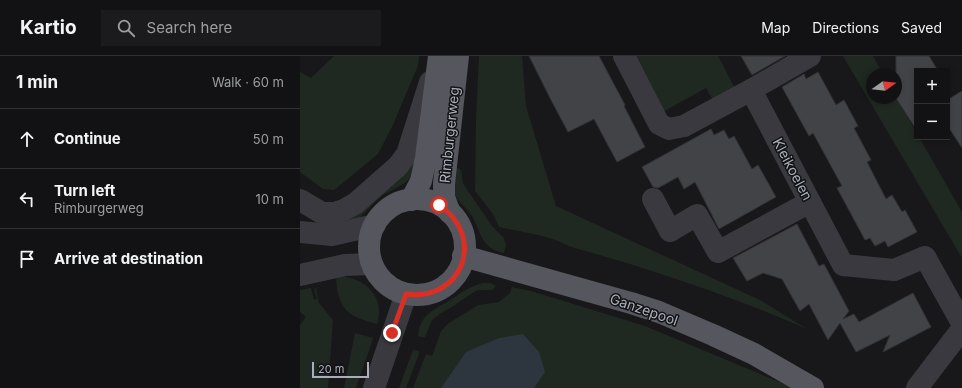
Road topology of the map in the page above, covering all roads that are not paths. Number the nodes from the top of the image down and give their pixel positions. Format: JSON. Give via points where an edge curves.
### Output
{"nodes":[{"id":1,"x":438,"y":56,"type":"edge"},
{"id":2,"x":458,"y":56,"type":"edge"},
{"id":3,"x":624,"y":56,"type":"edge"},
{"id":4,"x":810,"y":56,"type":"edge"},
{"id":5,"x":751,"y":90,"type":"junction"},
{"id":6,"x":652,"y":199,"type":"dead end"},
{"id":7,"x":300,"y":200,"type":"edge"},
{"id":8,"x":411,"y":200,"type":"junction"},
{"id":9,"x":810,"y":202,"type":"junction"},
{"id":10,"x":450,"y":213,"type":"junction"},
{"id":11,"x":374,"y":225,"type":"junction"},
{"id":12,"x":300,"y":232,"type":"edge"},
{"id":13,"x":463,"y":256,"type":"junction"},
{"id":14,"x":372,"y":264,"type":"junction"},
{"id":15,"x":300,"y":275,"type":"edge"},
{"id":16,"x":406,"y":294,"type":"junction"},
{"id":17,"x":962,"y":323,"type":"edge"},
{"id":18,"x":962,"y":329,"type":"edge"},
{"id":19,"x":374,"y":388,"type":"edge"},
{"id":20,"x":813,"y":388,"type":"edge"},
{"id":21,"x":917,"y":388,"type":"edge"}],
"edges":[{"from":1,"to":7,"type":"street","via":[[408,154],[398,166],[356,203],[344,210],[322,213]]},
{"from":1,"to":8,"type":"main road","name":"Rimburgerweg","via":[[426,158],[421,181]]},
{"from":2,"to":10,"type":"main road","name":"Rimburgerweg","via":[[444,184],[444,197]]},
{"from":3,"to":5,"type":"street","via":[[659,124],[670,129],[684,126]]},
{"from":4,"to":5,"type":"street"},
{"from":5,"to":9,"type":"street","name":"Kleikoelen"},
{"from":6,"to":9,"type":"street","via":[[670,231],[697,215],[718,252]]},
{"from":8,"to":10,"type":"main road","via":[[432,202]]},
{"from":8,"to":11,"type":"main road","via":[[398,203],[387,210]]},
{"from":9,"to":17,"type":"street","name":"Kleikoelen","via":[[843,265],[894,270],[925,257]]},
{"from":10,"to":13,"type":"main road","via":[[462,233]]},
{"from":11,"to":12,"type":"street","via":[[332,235]]},
{"from":11,"to":14,"type":"main road","via":[[369,243]]},
{"from":13,"to":16,"type":"main road","via":[[462,264],[454,277],[443,287],[421,295]]},
{"from":13,"to":20,"type":"main road","name":"Ganzepool","via":[[659,312],[750,352]]},
{"from":14,"to":15,"type":"street","via":[[345,265]]},
{"from":14,"to":16,"type":"main road","via":[[384,282]]},
{"from":16,"to":19,"type":"street"},
{"from":18,"to":21,"type":"street"}]}
